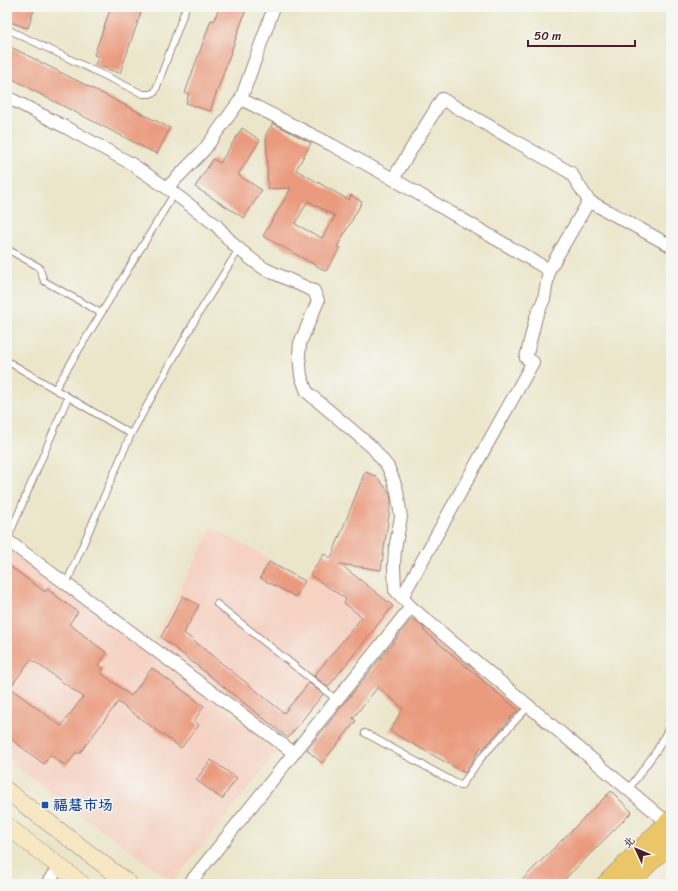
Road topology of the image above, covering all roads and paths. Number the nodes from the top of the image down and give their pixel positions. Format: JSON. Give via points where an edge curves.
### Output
{"nodes":[{"id":1,"x":186,"y":7,"type":"edge"},
{"id":2,"x":274,"y":7,"type":"edge"},
{"id":3,"x":7,"y":29,"type":"edge"},
{"id":4,"x":7,"y":97,"type":"edge"},
{"id":5,"x":241,"y":99,"type":"junction"},
{"id":6,"x":393,"y":179,"type":"junction"},
{"id":7,"x":171,"y":191,"type":"junction"},
{"id":8,"x":589,"y":201,"type":"junction"},
{"id":9,"x":671,"y":246,"type":"edge"},
{"id":10,"x":7,"y":249,"type":"edge"},
{"id":11,"x":239,"y":249,"type":"junction"},
{"id":12,"x":549,"y":270,"type":"junction"},
{"id":13,"x":101,"y":313,"type":"junction"},
{"id":14,"x":7,"y":360,"type":"edge"},
{"id":15,"x":55,"y":389,"type":"junction"},
{"id":16,"x":68,"y":397,"type":"junction"},
{"id":17,"x":131,"y":434,"type":"junction"},
{"id":18,"x":7,"y":540,"type":"edge"},
{"id":19,"x":66,"y":584,"type":"junction"},
{"id":20,"x":402,"y":597,"type":"junction"},
{"id":21,"x":218,"y":604,"type":"dead end"},
{"id":22,"x":411,"y":607,"type":"junction"},
{"id":23,"x":337,"y":700,"type":"junction"},
{"id":24,"x":529,"y":706,"type":"junction"},
{"id":25,"x":671,"y":724,"type":"edge"},
{"id":26,"x":365,"y":733,"type":"dead end"},
{"id":27,"x":294,"y":753,"type":"junction"},
{"id":28,"x":628,"y":790,"type":"junction"},
{"id":29,"x":7,"y":791,"type":"edge"},
{"id":30,"x":7,"y":826,"type":"edge"},
{"id":31,"x":670,"y":828,"type":"edge"},
{"id":32,"x":59,"y":866,"type":"junction"},
{"id":33,"x":48,"y":884,"type":"edge"},
{"id":34,"x":82,"y":884,"type":"edge"},
{"id":35,"x":129,"y":884,"type":"edge"},
{"id":36,"x":189,"y":884,"type":"edge"},
{"id":37,"x":606,"y":884,"type":"edge"},
{"id":38,"x":628,"y":884,"type":"edge"}],
"edges":[{"from":1,"to":3,"type":"lane","via":[[155,92],[150,94],[143,94]]},
{"from":2,"to":5,"type":"street"},
{"from":4,"to":7,"type":"street","via":[[99,145]]},
{"from":5,"to":6,"type":"street"},
{"from":5,"to":7,"type":"street"},
{"from":6,"to":8,"type":"street","via":[[442,99],[571,173]]},
{"from":6,"to":12,"type":"street"},
{"from":7,"to":11,"type":"street","via":[[216,225]]},
{"from":7,"to":13,"type":"lane"},
{"from":8,"to":9,"type":"street"},
{"from":8,"to":12,"type":"street"},
{"from":10,"to":13,"type":"lane","via":[[39,267],[44,280]]},
{"from":11,"to":17,"type":"lane","via":[[199,313]]},
{"from":11,"to":20,"type":"street","via":[[266,269],[311,288],[317,297],[318,301],[300,343],[301,376],[307,392],[372,447],[393,479],[401,517],[394,566],[396,590]]},
{"from":12,"to":20,"type":"street","via":[[544,299],[536,317],[526,358],[533,362]]},
{"from":13,"to":15,"type":"lane"},
{"from":14,"to":15,"type":"lane"},
{"from":15,"to":16,"type":"lane"},
{"from":16,"to":17,"type":"lane"},
{"from":16,"to":18,"type":"lane"},
{"from":17,"to":19,"type":"lane"},
{"from":18,"to":19,"type":"street"},
{"from":19,"to":27,"type":"street"},
{"from":20,"to":22,"type":"street"},
{"from":21,"to":23,"type":"lane"},
{"from":22,"to":23,"type":"street"},
{"from":22,"to":24,"type":"street"},
{"from":23,"to":27,"type":"street"},
{"from":24,"to":26,"type":"lane","via":[[481,758],[461,786]]},
{"from":24,"to":28,"type":"street"},
{"from":25,"to":28,"type":"lane","via":[[657,750]]},
{"from":27,"to":36,"type":"street"},
{"from":28,"to":31,"type":"street"},
{"from":29,"to":35,"type":"main road"},
{"from":30,"to":32,"type":"main road"},
{"from":31,"to":37,"type":"main road"},
{"from":31,"to":38,"type":"main road"},
{"from":32,"to":33,"type":"street"},
{"from":32,"to":34,"type":"main road"}]}
